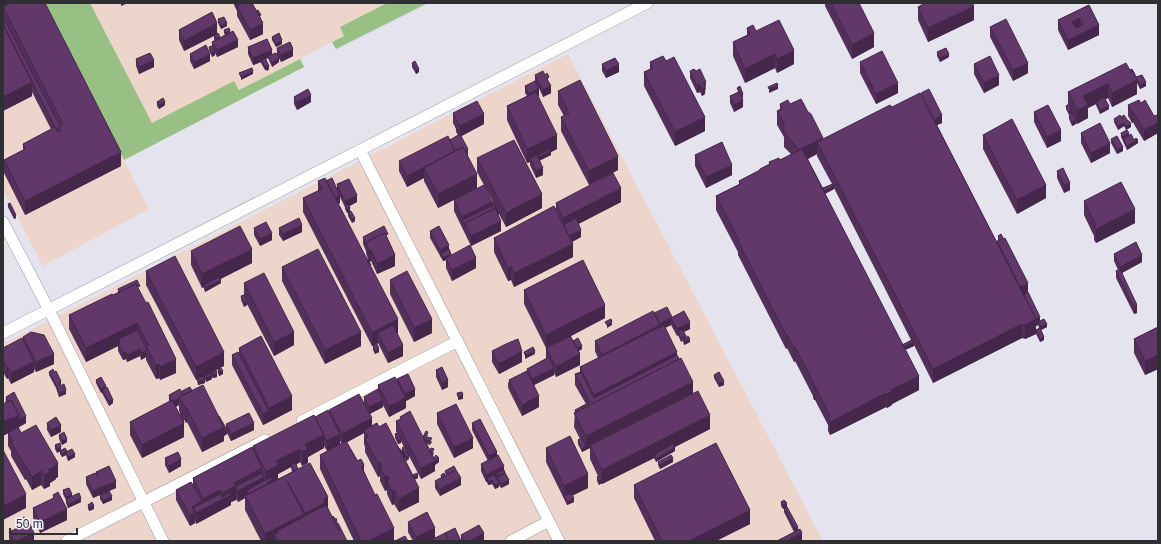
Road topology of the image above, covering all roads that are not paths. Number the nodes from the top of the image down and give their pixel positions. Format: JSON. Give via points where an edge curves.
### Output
{"nodes":[{"id":1,"x":647,"y":3,"type":"edge"},
{"id":2,"x":360,"y":150,"type":"junction"},
{"id":3,"x":3,"y":222,"type":"edge"},
{"id":4,"x":49,"y":310,"type":"junction"},
{"id":5,"x":3,"y":333,"type":"edge"},
{"id":6,"x":458,"y":341,"type":"junction"},
{"id":7,"x":290,"y":427,"type":"edge"},
{"id":8,"x":276,"y":434,"type":"edge"},
{"id":9,"x":144,"y":502,"type":"junction"},
{"id":10,"x":549,"y":522,"type":"junction"},
{"id":11,"x":67,"y":541,"type":"edge"},
{"id":12,"x":163,"y":541,"type":"edge"},
{"id":13,"x":511,"y":541,"type":"edge"},
{"id":14,"x":559,"y":541,"type":"edge"}],
"edges":[{"from":1,"to":2,"type":"street"},
{"from":2,"to":4,"type":"street"},
{"from":2,"to":6,"type":"street"},
{"from":3,"to":4,"type":"street"},
{"from":4,"to":5,"type":"street"},
{"from":4,"to":9,"type":"street"},
{"from":6,"to":7,"type":"street"},
{"from":6,"to":10,"type":"street"},
{"from":8,"to":9,"type":"street"},
{"from":9,"to":11,"type":"street"},
{"from":9,"to":12,"type":"street"},
{"from":10,"to":13,"type":"street"},
{"from":10,"to":14,"type":"street"}]}
